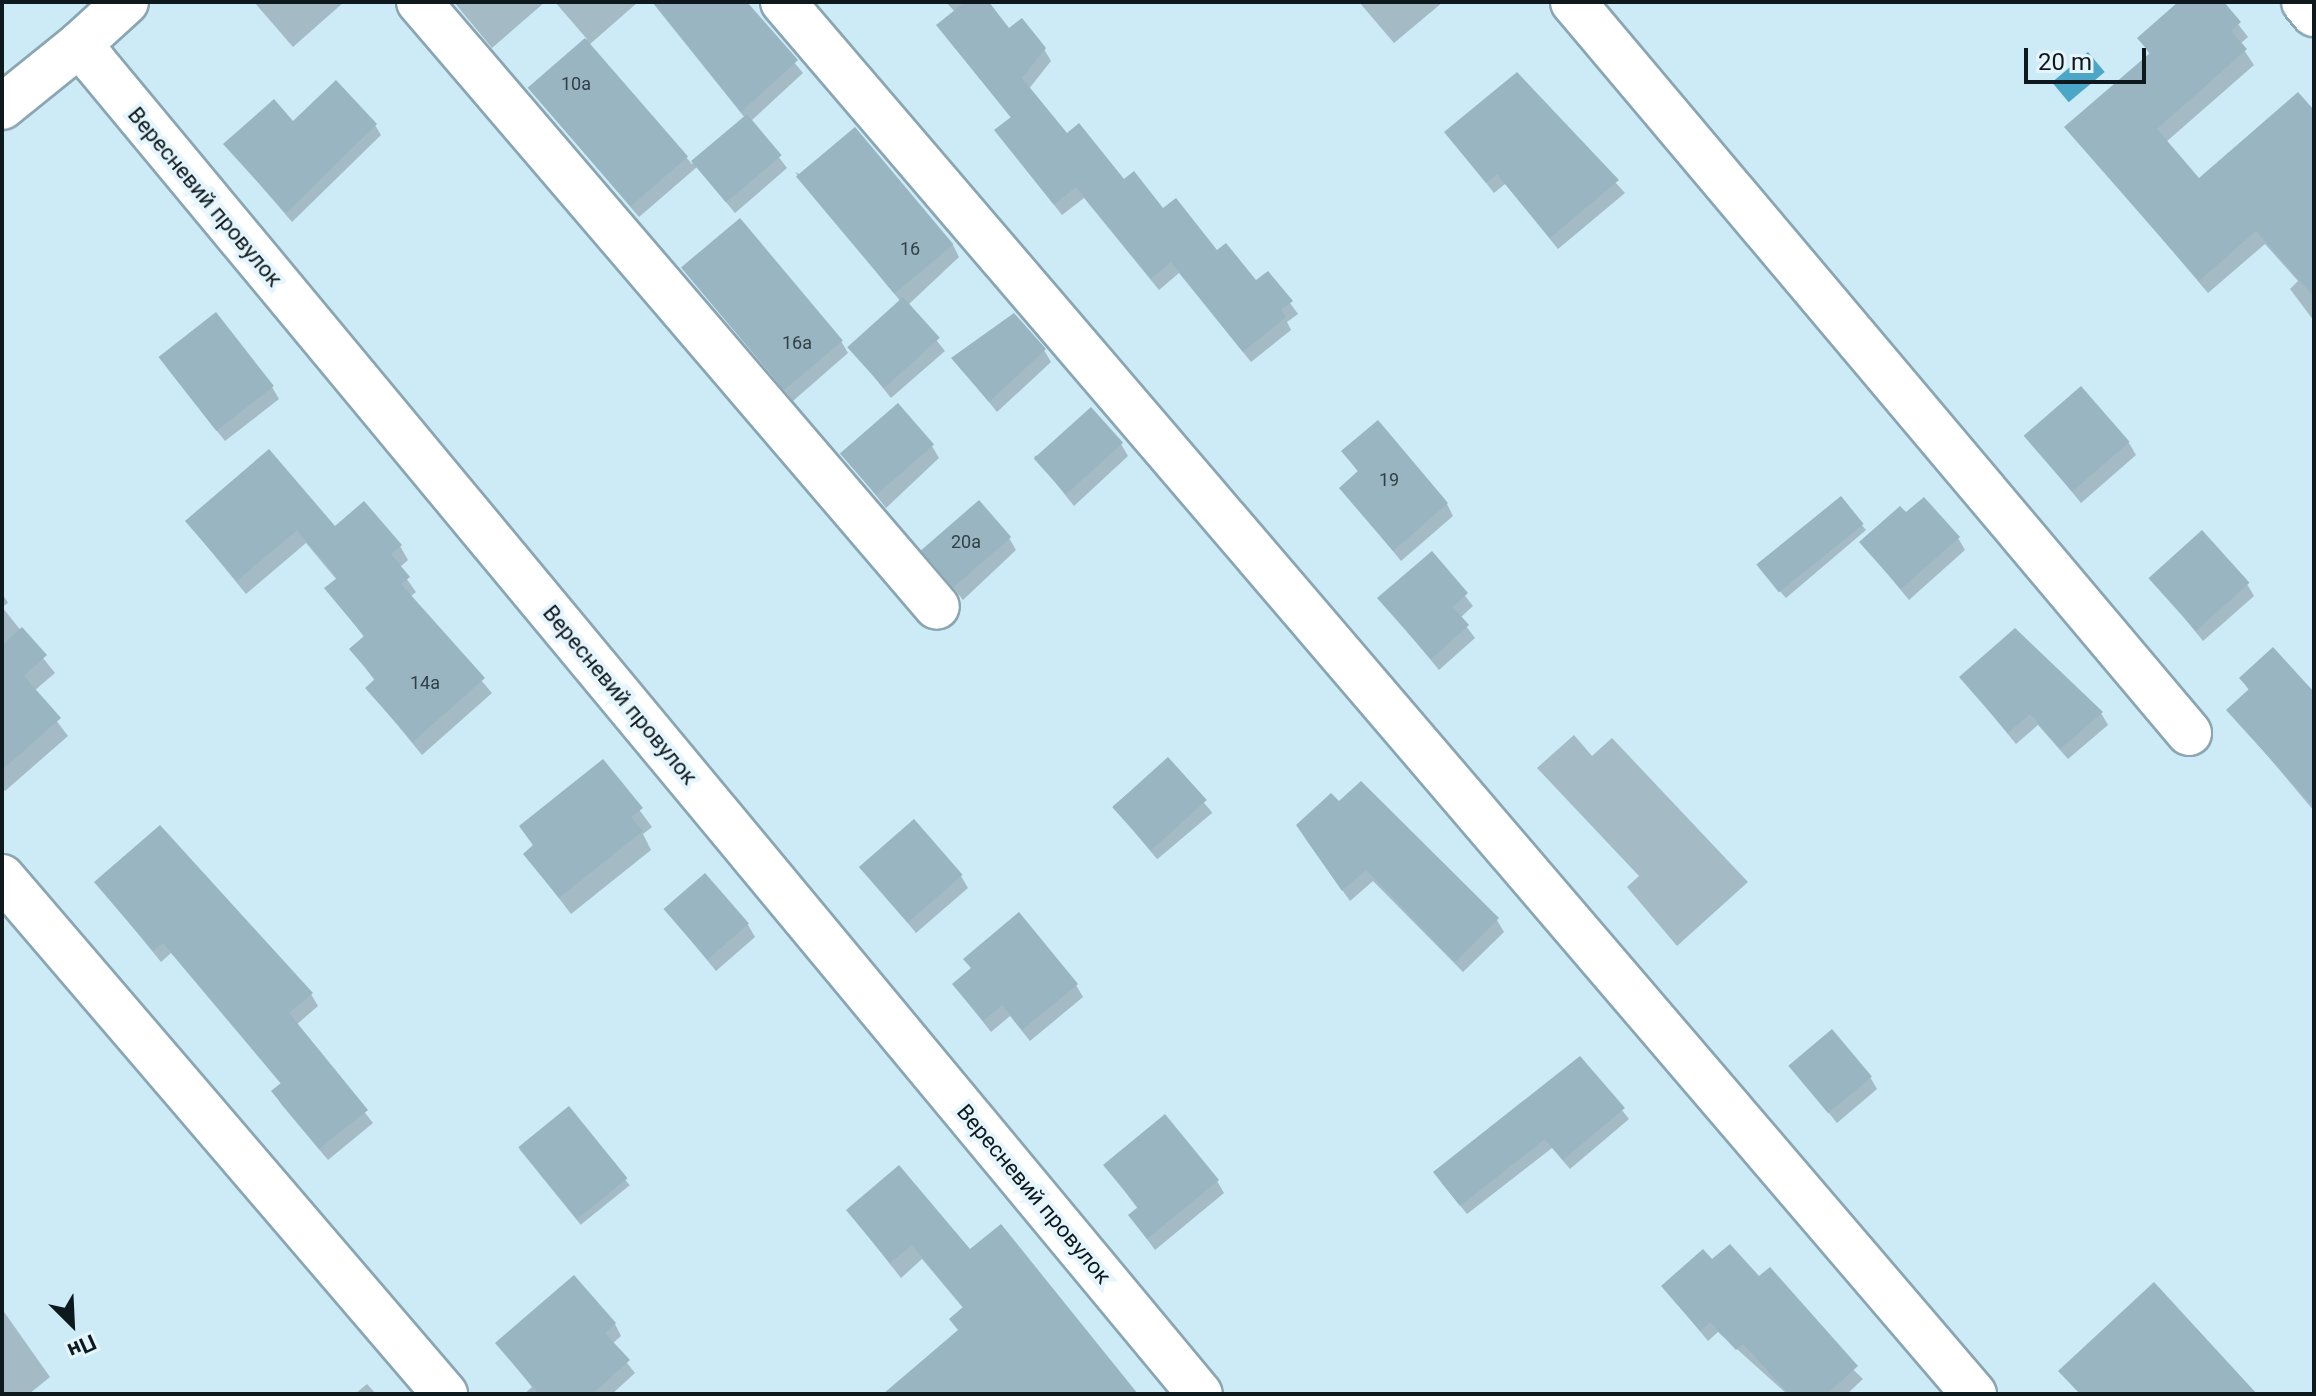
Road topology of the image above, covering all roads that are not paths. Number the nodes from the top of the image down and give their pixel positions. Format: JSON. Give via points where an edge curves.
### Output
{"nodes":[{"id":1,"x":126,"y":2,"type":"edge"},
{"id":2,"x":419,"y":2,"type":"edge"},
{"id":3,"x":783,"y":2,"type":"edge"},
{"id":4,"x":1573,"y":2,"type":"edge"},
{"id":5,"x":2304,"y":2,"type":"edge"},
{"id":6,"x":2314,"y":14,"type":"edge"},
{"id":7,"x":80,"y":44,"type":"junction"},
{"id":8,"x":2,"y":107,"type":"edge"},
{"id":9,"x":937,"y":607,"type":"dead end"},
{"id":10,"x":2189,"y":733,"type":"dead end"},
{"id":11,"x":2,"y":877,"type":"edge"},
{"id":12,"x":445,"y":1394,"type":"edge"},
{"id":13,"x":1200,"y":1394,"type":"edge"},
{"id":14,"x":1974,"y":1394,"type":"edge"}],
"edges":[{"from":1,"to":7,"type":"street"},
{"from":2,"to":9,"type":"street"},
{"from":3,"to":14,"type":"street"},
{"from":4,"to":10,"type":"street"},
{"from":5,"to":6,"type":"street"},
{"from":7,"to":8,"type":"street"},
{"from":7,"to":13,"type":"street","name":"Вересневий провулок"},
{"from":11,"to":12,"type":"street"}]}
